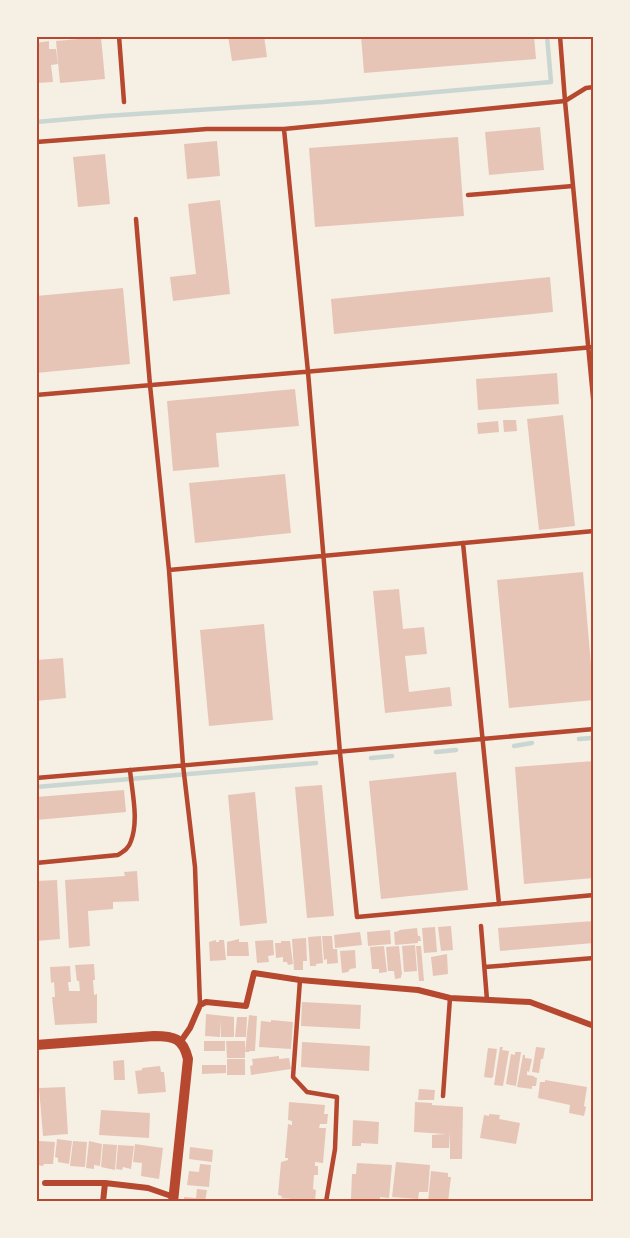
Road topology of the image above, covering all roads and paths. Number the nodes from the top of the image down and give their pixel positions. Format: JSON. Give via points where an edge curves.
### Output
{"nodes":[{"id":1,"x":119,"y":36,"type":"edge"},
{"id":2,"x":560,"y":36,"type":"edge"},
{"id":3,"x":594,"y":87,"type":"edge"},
{"id":4,"x":564,"y":101,"type":"junction"},
{"id":5,"x":124,"y":102,"type":"dead end"},
{"id":6,"x":284,"y":129,"type":"junction"},
{"id":7,"x":36,"y":142,"type":"edge"},
{"id":8,"x":573,"y":186,"type":"junction"},
{"id":9,"x":468,"y":195,"type":"dead end"},
{"id":10,"x":136,"y":219,"type":"dead end"},
{"id":11,"x":591,"y":348,"type":"edge"},
{"id":12,"x":308,"y":372,"type":"junction"},
{"id":13,"x":150,"y":385,"type":"junction"},
{"id":14,"x":36,"y":395,"type":"edge"},
{"id":15,"x":594,"y":408,"type":"edge"},
{"id":16,"x":594,"y":531,"type":"edge"},
{"id":17,"x":463,"y":543,"type":"junction"},
{"id":18,"x":324,"y":556,"type":"junction"},
{"id":19,"x":169,"y":570,"type":"junction"},
{"id":20,"x":594,"y":729,"type":"edge"},
{"id":21,"x":483,"y":740,"type":"junction"},
{"id":22,"x":340,"y":753,"type":"junction"},
{"id":23,"x":183,"y":766,"type":"junction"},
{"id":24,"x":130,"y":771,"type":"junction"},
{"id":25,"x":36,"y":778,"type":"edge"},
{"id":26,"x":36,"y":863,"type":"edge"},
{"id":27,"x":594,"y":895,"type":"edge"},
{"id":28,"x":499,"y":904,"type":"junction"},
{"id":29,"x":481,"y":926,"type":"dead end"},
{"id":30,"x":594,"y":958,"type":"edge"},
{"id":31,"x":485,"y":967,"type":"junction"},
{"id":32,"x":300,"y":980,"type":"junction"},
{"id":33,"x":450,"y":998,"type":"junction"},
{"id":34,"x":487,"y":1000,"type":"junction"},
{"id":35,"x":200,"y":1005,"type":"junction"},
{"id":36,"x":594,"y":1026,"type":"edge"},
{"id":37,"x":181,"y":1041,"type":"junction"},
{"id":38,"x":36,"y":1044,"type":"edge"},
{"id":39,"x":442,"y":1096,"type":"dead end"},
{"id":40,"x":45,"y":1183,"type":"dead end"},
{"id":41,"x":105,"y":1183,"type":"junction"},
{"id":42,"x":173,"y":1199,"type":"edge"},
{"id":43,"x":103,"y":1202,"type":"edge"},
{"id":44,"x":328,"y":1202,"type":"edge"}],
"edges":[{"from":1,"to":5,"type":"lane"},
{"from":2,"to":4,"type":"lane"},
{"from":3,"to":4,"type":"lane"},
{"from":4,"to":6,"type":"lane"},
{"from":4,"to":8,"type":"lane"},
{"from":6,"to":7,"type":"lane","via":[[207,129]]},
{"from":6,"to":12,"type":"lane"},
{"from":8,"to":9,"type":"lane"},
{"from":8,"to":11,"type":"lane"},
{"from":10,"to":13,"type":"lane"},
{"from":11,"to":12,"type":"lane"},
{"from":11,"to":15,"type":"lane"},
{"from":12,"to":13,"type":"lane"},
{"from":12,"to":18,"type":"lane"},
{"from":13,"to":14,"type":"lane"},
{"from":13,"to":19,"type":"lane"},
{"from":16,"to":17,"type":"lane"},
{"from":17,"to":18,"type":"lane"},
{"from":17,"to":21,"type":"lane"},
{"from":18,"to":19,"type":"lane"},
{"from":18,"to":22,"type":"lane"},
{"from":19,"to":23,"type":"lane"},
{"from":20,"to":21,"type":"lane"},
{"from":21,"to":22,"type":"lane"},
{"from":21,"to":28,"type":"lane"},
{"from":22,"to":23,"type":"lane"},
{"from":22,"to":28,"type":"lane","via":[[357,917]]},
{"from":23,"to":24,"type":"lane"},
{"from":23,"to":35,"type":"lane","via":[[195,867]]},
{"from":24,"to":25,"type":"lane"},
{"from":24,"to":26,"type":"lane","via":[[134,815],[127,849],[118,855]]},
{"from":27,"to":28,"type":"lane"},
{"from":29,"to":31,"type":"lane"},
{"from":30,"to":31,"type":"lane"},
{"from":31,"to":34,"type":"lane"},
{"from":32,"to":33,"type":"street","via":[[418,990]]},
{"from":32,"to":35,"type":"street","via":[[254,974],[246,1006],[206,1002]]},
{"from":32,"to":44,"type":"lane","via":[[293,1077],[307,1092],[337,1097]]},
{"from":33,"to":34,"type":"street"},
{"from":33,"to":39,"type":"lane"},
{"from":34,"to":36,"type":"street","via":[[530,1002]]},
{"from":35,"to":37,"type":"street"},
{"from":37,"to":38,"type":"street","via":[[168,1036]]},
{"from":37,"to":42,"type":"street","via":[[188,1059]]},
{"from":40,"to":41,"type":"street"},
{"from":41,"to":42,"type":"street","via":[[147,1188]]},
{"from":41,"to":43,"type":"street"}]}
